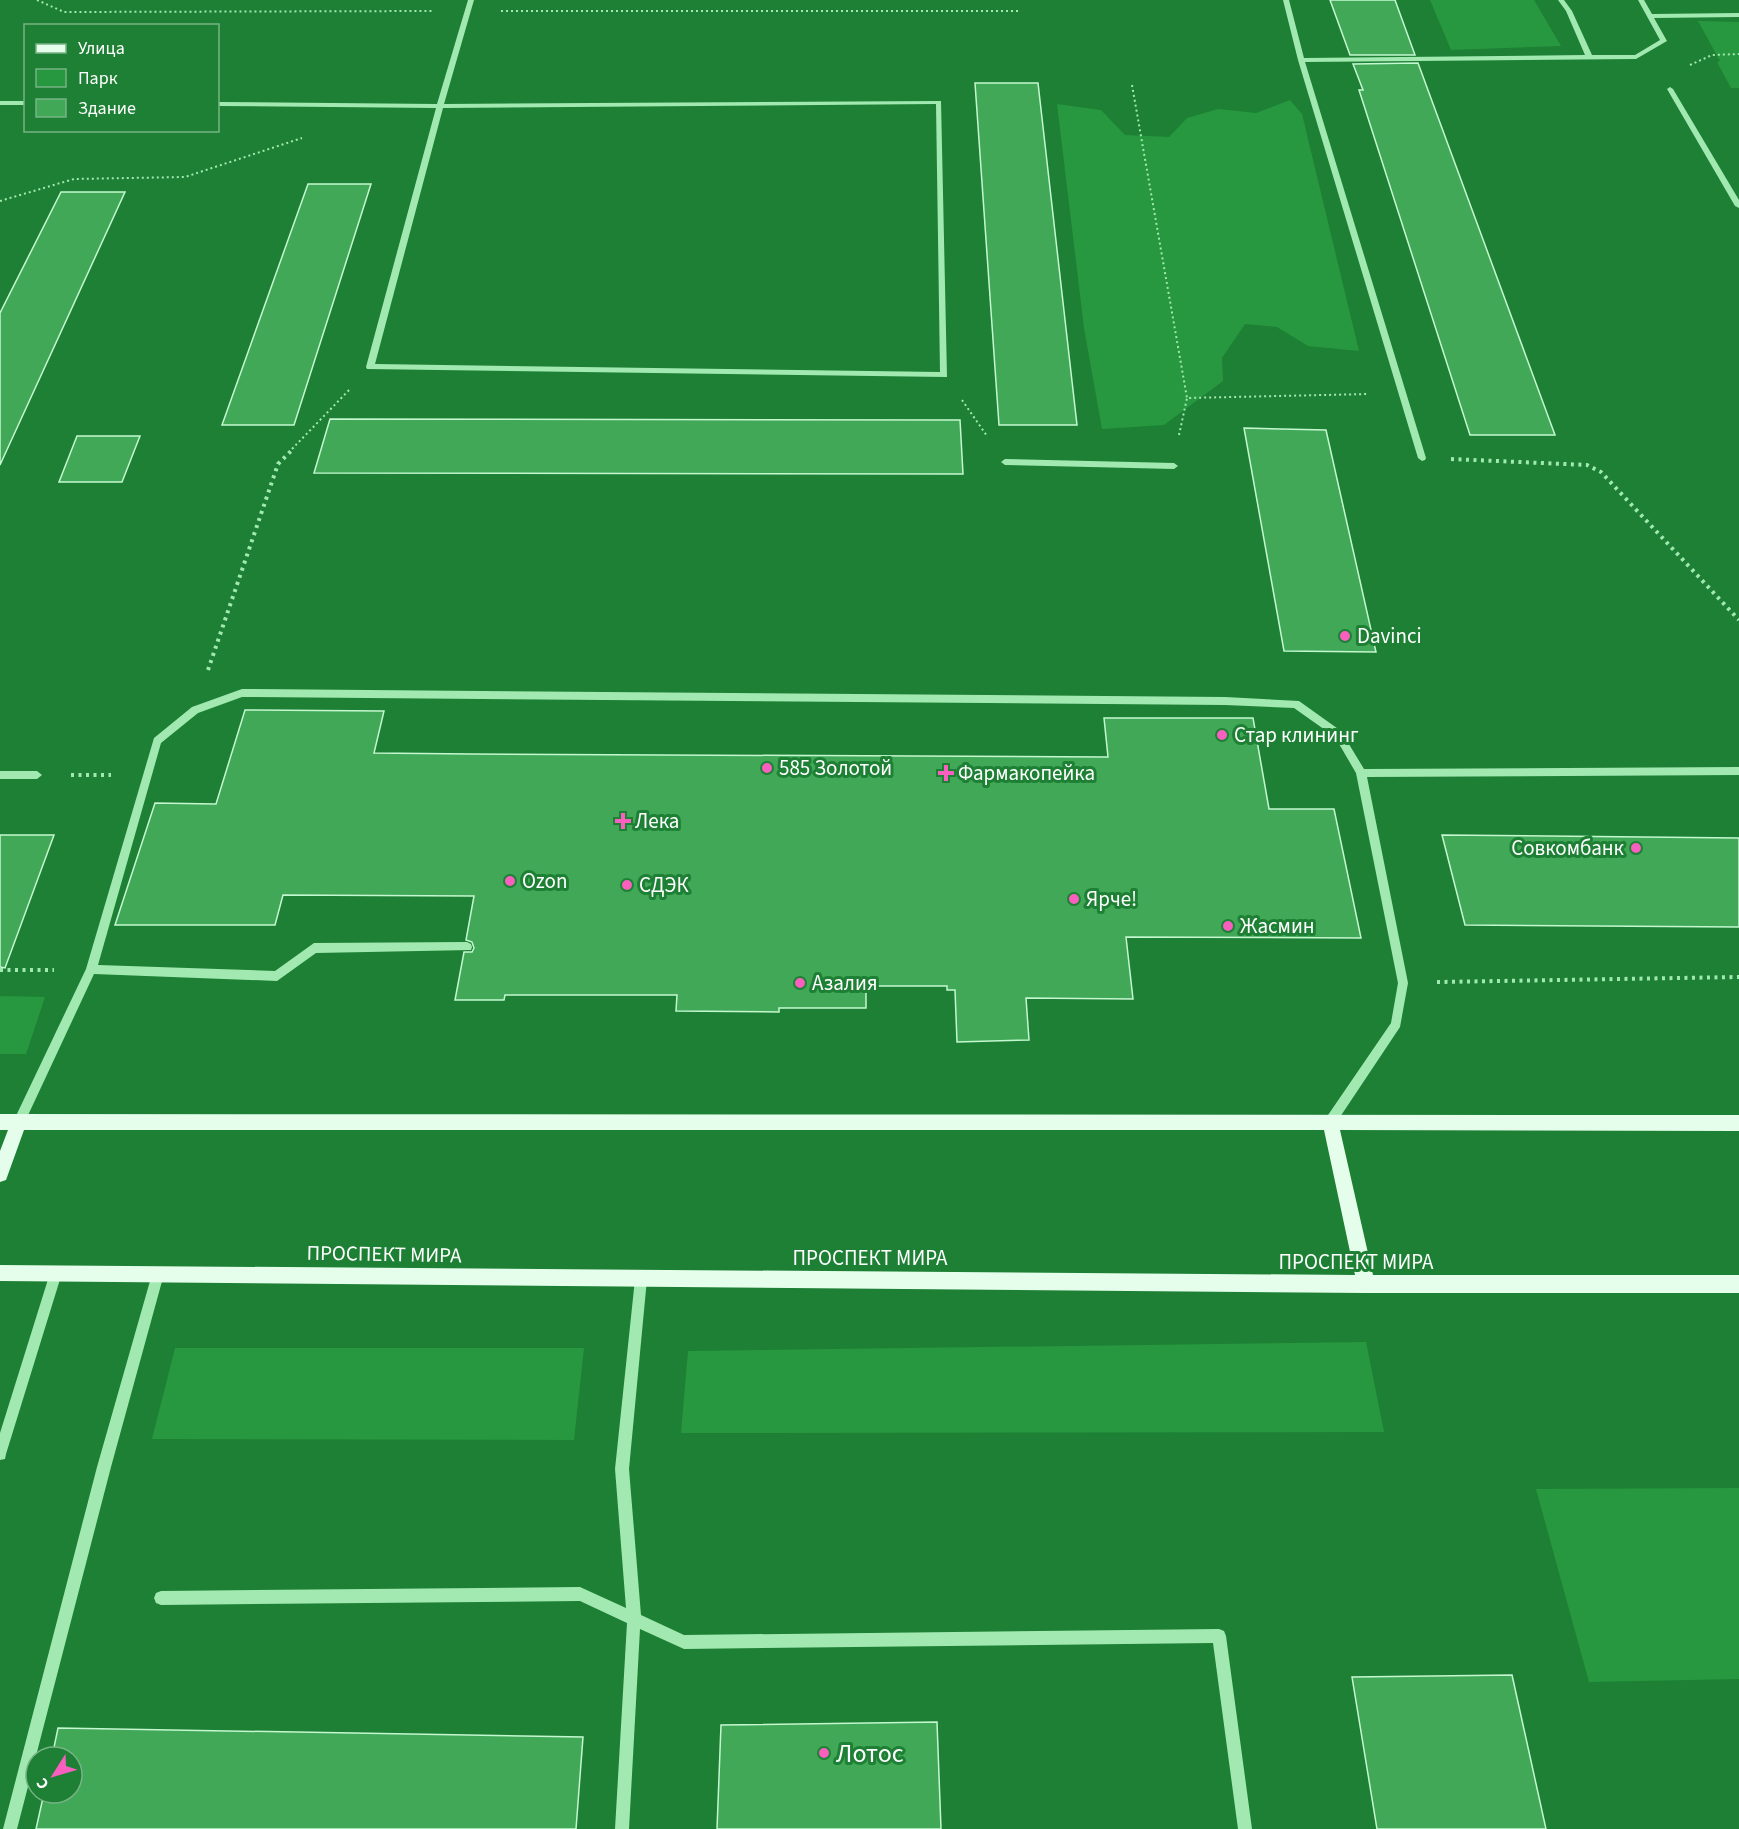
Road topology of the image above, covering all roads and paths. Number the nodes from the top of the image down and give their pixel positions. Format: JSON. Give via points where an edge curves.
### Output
{"nodes":[{"id":1,"x":37,"y":0,"type":"edge"},
{"id":2,"x":471,"y":0,"type":"edge"},
{"id":3,"x":1286,"y":0,"type":"edge"},
{"id":4,"x":1561,"y":0,"type":"edge"},
{"id":5,"x":1641,"y":0,"type":"edge"},
{"id":6,"x":468,"y":11,"type":"junction"},
{"id":7,"x":1019,"y":11,"type":"dead end"},
{"id":8,"x":1739,"y":15,"type":"edge"},
{"id":9,"x":1650,"y":16,"type":"junction"},
{"id":10,"x":1739,"y":54,"type":"edge"},
{"id":11,"x":1589,"y":57,"type":"junction"},
{"id":12,"x":1301,"y":60,"type":"junction"},
{"id":13,"x":1132,"y":85,"type":"dead end"},
{"id":14,"x":1670,"y":89,"type":"joint"},
{"id":15,"x":0,"y":103,"type":"edge"},
{"id":16,"x":24,"y":103,"type":"edge"},
{"id":17,"x":219,"y":104,"type":"edge"},
{"id":18,"x":440,"y":106,"type":"junction"},
{"id":19,"x":307,"y":136,"type":"dead end"},
{"id":20,"x":0,"y":201,"type":"edge"},
{"id":21,"x":1739,"y":206,"type":"edge"},
{"id":22,"x":370,"y":367,"type":"junction"},
{"id":23,"x":944,"y":375,"type":"junction"},
{"id":24,"x":1403,"y":393,"type":"junction"},
{"id":25,"x":1186,"y":398,"type":"junction"},
{"id":26,"x":1422,"y":458,"type":"joint"},
{"id":27,"x":1005,"y":462,"type":"joint"},
{"id":28,"x":1174,"y":466,"type":"joint"},
{"id":29,"x":1739,"y":620,"type":"edge"},
{"id":30,"x":195,"y":710,"type":"junction"},
{"id":31,"x":1739,"y":771,"type":"edge"},
{"id":32,"x":1361,"y":773,"type":"junction"},
{"id":33,"x":0,"y":775,"type":"edge"},
{"id":34,"x":37,"y":775,"type":"joint"},
{"id":35,"x":147,"y":775,"type":"junction"},
{"id":36,"x":467,"y":947,"type":"dead end"},
{"id":37,"x":91,"y":969,"type":"junction"},
{"id":38,"x":0,"y":970,"type":"edge"},
{"id":39,"x":1739,"y":977,"type":"edge"},
{"id":40,"x":1403,"y":983,"type":"junction"},
{"id":41,"x":0,"y":1122,"type":"edge"},
{"id":42,"x":19,"y":1122,"type":"junction"},
{"id":43,"x":1330,"y":1122,"type":"junction"},
{"id":44,"x":1739,"y":1124,"type":"edge"},
{"id":45,"x":0,"y":1174,"type":"edge"},
{"id":46,"x":0,"y":1273,"type":"edge"},
{"id":47,"x":56,"y":1273,"type":"junction"},
{"id":48,"x":158,"y":1274,"type":"junction"},
{"id":49,"x":642,"y":1279,"type":"junction"},
{"id":50,"x":1366,"y":1284,"type":"junction"},
{"id":51,"x":1739,"y":1284,"type":"edge"},
{"id":52,"x":0,"y":1454,"type":"edge"},
{"id":53,"x":161,"y":1598,"type":"dead end"},
{"id":54,"x":634,"y":1619,"type":"junction"},
{"id":55,"x":10,"y":1829,"type":"edge"},
{"id":56,"x":622,"y":1829,"type":"edge"},
{"id":57,"x":1245,"y":1829,"type":"edge"}],
"edges":[{"from":1,"to":6,"type":"path","via":[[64,12]]},
{"from":2,"to":6,"type":"street"},
{"from":3,"to":12,"type":"street"},
{"from":4,"to":11,"type":"street"},
{"from":5,"to":9,"type":"street"},
{"from":6,"to":7,"type":"path"},
{"from":6,"to":18,"type":"street"},
{"from":8,"to":9,"type":"street"},
{"from":9,"to":11,"type":"street","via":[[1664,41],[1636,57]]},
{"from":10,"to":14,"type":"path","via":[[1712,55],[1688,65]]},
{"from":11,"to":12,"type":"street"},
{"from":12,"to":24,"type":"street"},
{"from":13,"to":25,"type":"path"},
{"from":14,"to":21,"type":"street"},
{"from":15,"to":16,"type":"street"},
{"from":17,"to":18,"type":"street"},
{"from":18,"to":22,"type":"street"},
{"from":18,"to":23,"type":"street","via":[[939,102]]},
{"from":19,"to":20,"type":"path","via":[[184,177],[74,179]]},
{"from":22,"to":23,"type":"street"},
{"from":22,"to":30,"type":"path","via":[[278,464]]},
{"from":23,"to":27,"type":"path"},
{"from":24,"to":25,"type":"path"},
{"from":24,"to":26,"type":"street"},
{"from":25,"to":28,"type":"path"},
{"from":26,"to":29,"type":"path","via":[[1587,465],[1601,472]]},
{"from":27,"to":28,"type":"street"},
{"from":30,"to":32,"type":"street","via":[[242,693],[1296,704],[1338,734]]},
{"from":30,"to":35,"type":"street","via":[[157,741]]},
{"from":31,"to":32,"type":"street"},
{"from":32,"to":40,"type":"street"},
{"from":33,"to":34,"type":"street"},
{"from":34,"to":35,"type":"path"},
{"from":35,"to":37,"type":"street"},
{"from":36,"to":37,"type":"street","via":[[314,948],[277,976]]},
{"from":37,"to":38,"type":"path"},
{"from":37,"to":42,"type":"street"},
{"from":39,"to":40,"type":"path"},
{"from":40,"to":43,"type":"street","via":[[1396,1024]]},
{"from":41,"to":42,"type":"main road"},
{"from":42,"to":43,"type":"main road"},
{"from":42,"to":45,"type":"main road"},
{"from":43,"to":44,"type":"main road"},
{"from":43,"to":50,"type":"main road"},
{"from":46,"to":47,"type":"main road","name":"ПРОСПЕКТ МИРА"},
{"from":47,"to":48,"type":"main road","name":"ПРОСПЕКТ МИРА"},
{"from":47,"to":52,"type":"street"},
{"from":48,"to":49,"type":"main road","name":"ПРОСПЕКТ МИРА"},
{"from":48,"to":55,"type":"street"},
{"from":49,"to":50,"type":"main road","name":"ПРОСПЕКТ МИРА"},
{"from":49,"to":54,"type":"street","via":[[622,1469]]},
{"from":50,"to":51,"type":"main road","name":"ПРОСПЕКТ МИРА"},
{"from":53,"to":54,"type":"street","via":[[580,1594]]},
{"from":54,"to":56,"type":"street"},
{"from":54,"to":57,"type":"street","via":[[684,1642],[1219,1636]]}]}
